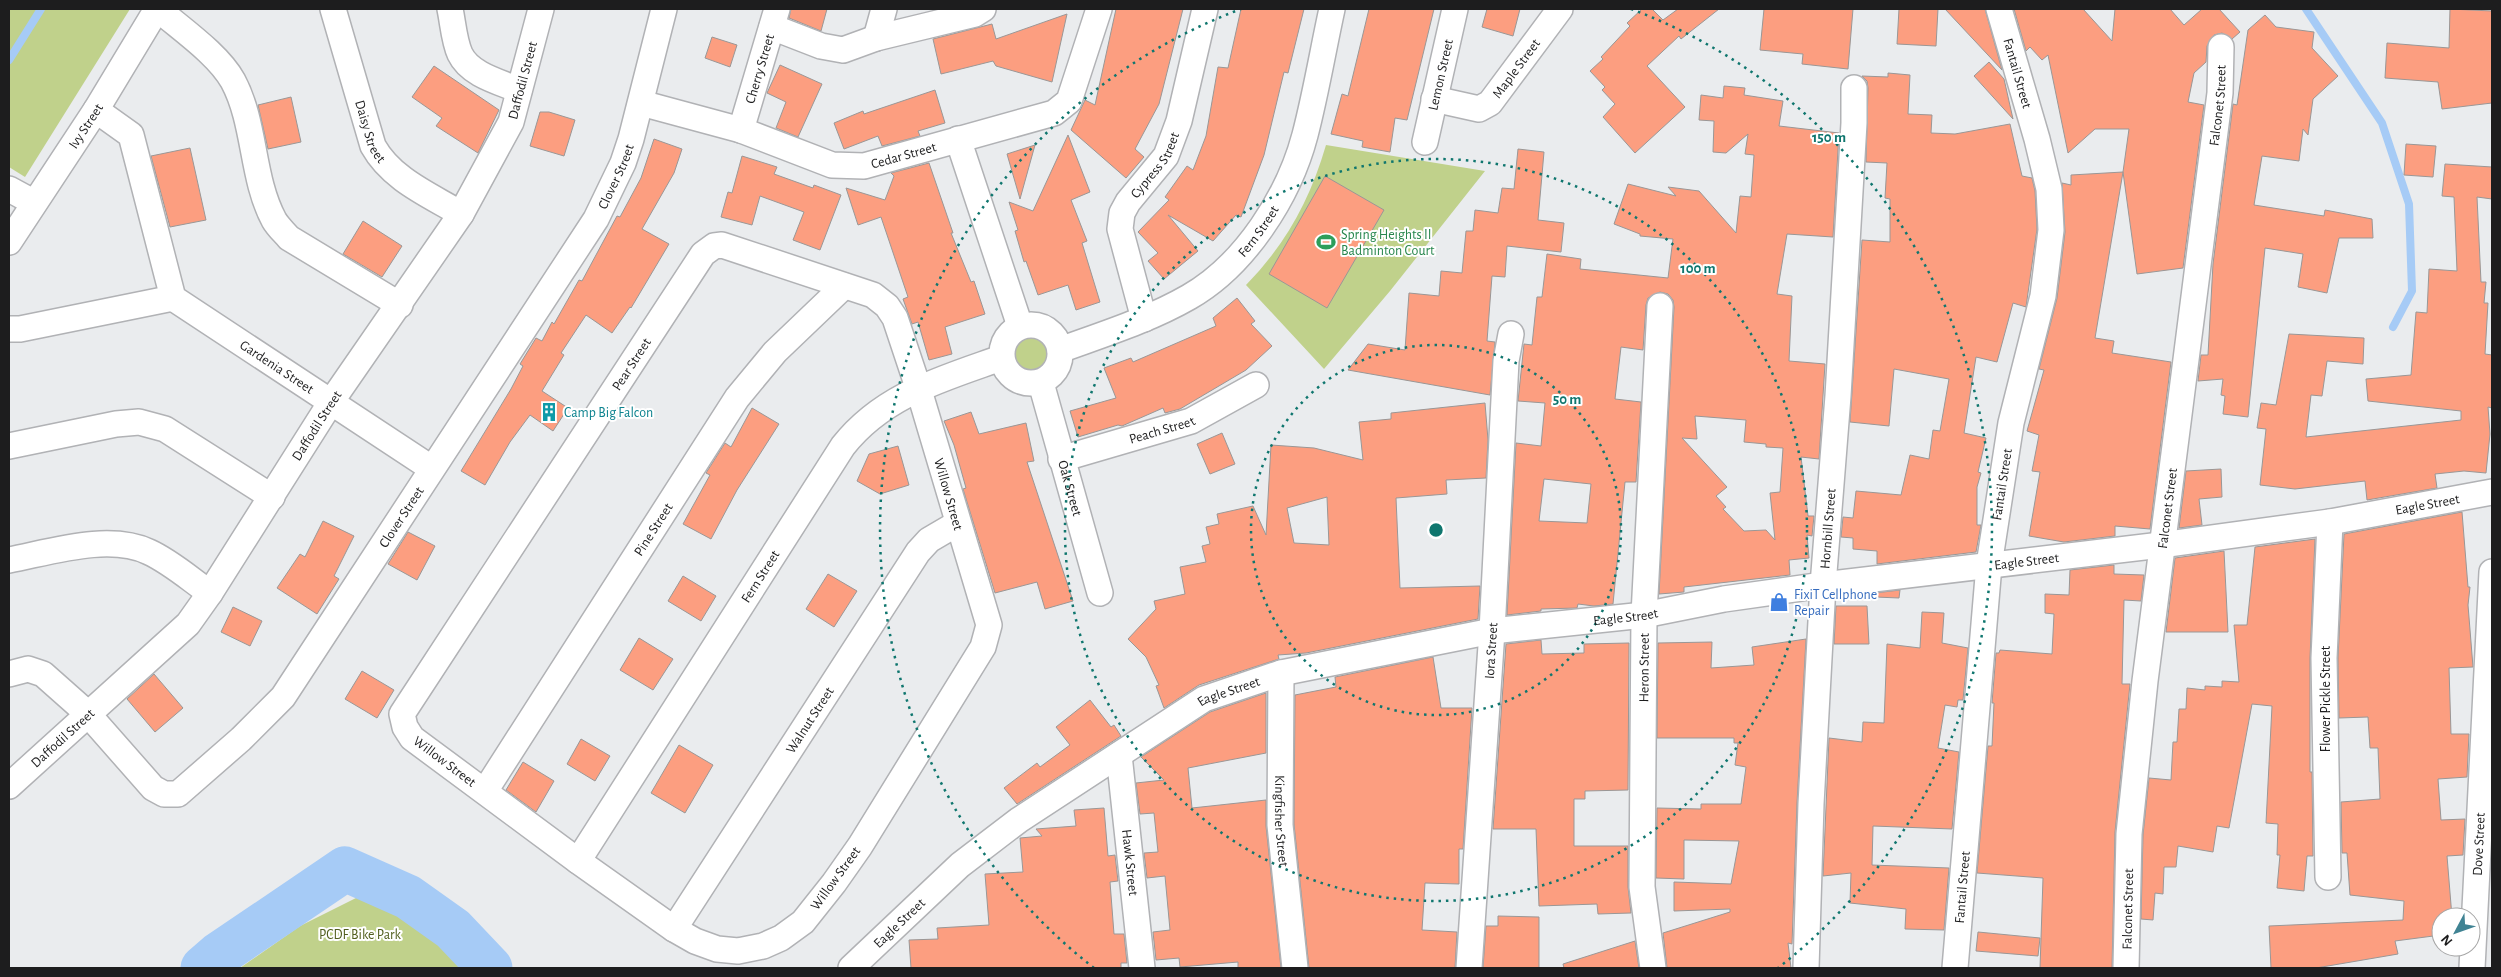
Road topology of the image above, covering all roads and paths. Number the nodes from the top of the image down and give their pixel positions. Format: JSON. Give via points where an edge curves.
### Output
{"nodes":[{"id":1,"x":158,"y":9,"type":"edge"},
{"id":2,"x":333,"y":9,"type":"edge"},
{"id":3,"x":450,"y":9,"type":"edge"},
{"id":4,"x":541,"y":9,"type":"edge"},
{"id":5,"x":664,"y":9,"type":"edge"},
{"id":6,"x":884,"y":9,"type":"edge"},
{"id":7,"x":983,"y":9,"type":"edge"},
{"id":8,"x":1099,"y":9,"type":"edge"},
{"id":9,"x":1205,"y":9,"type":"edge"},
{"id":10,"x":1332,"y":9,"type":"edge"},
{"id":11,"x":1455,"y":9,"type":"edge"},
{"id":12,"x":1560,"y":9,"type":"edge"},
{"id":13,"x":1999,"y":9,"type":"edge"},
{"id":14,"x":775,"y":18,"type":"edge"},
{"id":15,"x":876,"y":38,"type":"junction"},
{"id":16,"x":2221,"y":47,"type":"dead end"},
{"id":17,"x":1854,"y":88,"type":"dead end"},
{"id":18,"x":519,"y":90,"type":"junction"},
{"id":19,"x":1434,"y":99,"type":"junction"},
{"id":20,"x":641,"y":102,"type":"junction"},
{"id":21,"x":96,"y":110,"type":"junction"},
{"id":22,"x":741,"y":130,"type":"junction"},
{"id":23,"x":958,"y":139,"type":"junction"},
{"id":24,"x":1425,"y":142,"type":"dead end"},
{"id":25,"x":9,"y":189,"type":"edge"},
{"id":26,"x":33,"y":202,"type":"junction"},
{"id":27,"x":462,"y":214,"type":"junction"},
{"id":28,"x":9,"y":242,"type":"edge"},
{"id":29,"x":844,"y":286,"type":"junction"},
{"id":30,"x":173,"y":298,"type":"junction"},
{"id":31,"x":400,"y":305,"type":"junction"},
{"id":32,"x":1660,"y":306,"type":"dead end"},
{"id":33,"x":1144,"y":319,"type":"junction"},
{"id":34,"x":1020,"y":326,"type":"junction"},
{"id":35,"x":9,"y":329,"type":"edge"},
{"id":36,"x":1511,"y":334,"type":"dead end"},
{"id":37,"x":1060,"y":350,"type":"junction"},
{"id":38,"x":1001,"y":358,"type":"junction"},
{"id":39,"x":1042,"y":382,"type":"junction"},
{"id":40,"x":1256,"y":386,"type":"dead end"},
{"id":41,"x":918,"y":387,"type":"junction"},
{"id":42,"x":332,"y":402,"type":"junction"},
{"id":43,"x":9,"y":446,"type":"edge"},
{"id":44,"x":1061,"y":459,"type":"junction"},
{"id":45,"x":431,"y":468,"type":"junction"},
{"id":46,"x":2492,"y":492,"type":"edge"},
{"id":47,"x":272,"y":498,"type":"junction"},
{"id":48,"x":2330,"y":522,"type":"junction"},
{"id":49,"x":958,"y":523,"type":"junction"},
{"id":50,"x":2161,"y":544,"type":"junction"},
{"id":51,"x":9,"y":560,"type":"edge"},
{"id":52,"x":1989,"y":565,"type":"junction"},
{"id":53,"x":2492,"y":572,"type":"edge"},
{"id":54,"x":1822,"y":585,"type":"junction"},
{"id":55,"x":210,"y":593,"type":"junction"},
{"id":56,"x":1100,"y":593,"type":"dead end"},
{"id":57,"x":1644,"y":615,"type":"junction"},
{"id":58,"x":1492,"y":631,"type":"junction"},
{"id":59,"x":1281,"y":673,"type":"junction"},
{"id":60,"x":9,"y":674,"type":"edge"},
{"id":61,"x":88,"y":713,"type":"junction"},
{"id":62,"x":402,"y":714,"type":"joint"},
{"id":63,"x":1119,"y":755,"type":"junction"},
{"id":64,"x":9,"y":786,"type":"edge"},
{"id":65,"x":485,"y":791,"type":"junction"},
{"id":66,"x":578,"y":861,"type":"junction"},
{"id":67,"x":2328,"y":876,"type":"dead end"},
{"id":68,"x":674,"y":929,"type":"junction"},
{"id":69,"x":851,"y":968,"type":"edge"},
{"id":70,"x":1142,"y":968,"type":"edge"},
{"id":71,"x":1296,"y":968,"type":"edge"},
{"id":72,"x":1469,"y":968,"type":"edge"},
{"id":73,"x":1653,"y":968,"type":"edge"},
{"id":74,"x":1806,"y":968,"type":"edge"},
{"id":75,"x":1955,"y":968,"type":"edge"},
{"id":76,"x":2126,"y":968,"type":"edge"},
{"id":77,"x":2472,"y":968,"type":"edge"}],
"edges":[{"from":1,"to":21,"type":"street","name":"Ivy Street"},
{"from":1,"to":31,"type":"street","via":[[210,54],[232,79],[245,109],[267,204],[275,222],[289,238]]},
{"from":2,"to":27,"type":"street","name":"Daisy Street","via":[[373,146],[381,161],[394,174]]},
{"from":3,"to":18,"type":"street","via":[[460,54],[466,64]]},
{"from":4,"to":18,"type":"street","name":"Daffodil Street"},
{"from":5,"to":20,"type":"street","name":"Clover Street"},
{"from":6,"to":15,"type":"street"},
{"from":7,"to":15,"type":"street","via":[[976,14]]},
{"from":8,"to":23,"type":"street","name":"Cedar Street","via":[[1069,101],[1062,108],[1054,113]]},
{"from":9,"to":33,"type":"street","name":"Cypress Street","via":[[1179,121],[1166,156],[1122,213],[1120,229]]},
{"from":10,"to":33,"type":"street","name":"Fern Street","via":[[1305,136],[1282,193],[1257,235],[1238,259],[1190,296]]},
{"from":11,"to":19,"type":"street","name":"Lemon Street"},
{"from":12,"to":19,"type":"street","name":"Maple Street","via":[[1490,103],[1478,109]]},
{"from":13,"to":52,"type":"street","name":"Fantail Street","via":[[2049,189],[2051,230],[2043,296],[2011,423]]},
{"from":14,"to":15,"type":"street","via":[[821,46],[843,50]]},
{"from":14,"to":22,"type":"street","name":"Cherry Street"},
{"from":16,"to":50,"type":"street","name":"Falconet Street","via":[[2220,93]]},
{"from":17,"to":54,"type":"street","name":"Hornbill Street","via":[[1839,387]]},
{"from":18,"to":27,"type":"street","name":"Daffodil Street","via":[[511,122]]},
{"from":19,"to":24,"type":"street","name":"Lemon Street"},
{"from":20,"to":22,"type":"street","name":"Cedar Street"},
{"from":20,"to":45,"type":"street","name":"Clover Street","via":[[623,163],[596,219]]},
{"from":21,"to":26,"type":"street","name":"Ivy Street"},
{"from":21,"to":30,"type":"street","via":[[125,129],[132,140]]},
{"from":22,"to":23,"type":"street","name":"Cedar Street","via":[[832,165],[848,167],[864,166]]},
{"from":23,"to":34,"type":"street"},
{"from":25,"to":26,"type":"street"},
{"from":26,"to":28,"type":"street","name":"Ivy Street"},
{"from":27,"to":31,"type":"street","name":"Daffodil Street"},
{"from":29,"to":41,"type":"street","name":"Pear Street","via":[[873,295],[887,306],[895,318]]},
{"from":29,"to":62,"type":"street","name":"Pear Street","via":[[730,247],[722,245],[708,249]]},
{"from":29,"to":65,"type":"street","name":"Pine Street","via":[[775,352],[737,398]]},
{"from":30,"to":35,"type":"street"},
{"from":30,"to":42,"type":"street","name":"Gardenia Street"},
{"from":31,"to":42,"type":"street","name":"Daffodil Street"},
{"from":32,"to":57,"type":"street","name":"Heron Street"},
{"from":33,"to":37,"type":"street","name":"Fern Street"},
{"from":34,"to":37,"type":"street","via":[[1046,329]]},
{"from":34,"to":38,"type":"street","via":[[1002,345]]},
{"from":36,"to":58,"type":"street","name":"Iora Street","via":[[1506,361]]},
{"from":37,"to":39,"type":"street","via":[[1059,364]]},
{"from":38,"to":39,"type":"street","via":[[1006,371],[1016,380],[1028,384]]},
{"from":38,"to":41,"type":"street","name":"Fern Street"},
{"from":39,"to":44,"type":"street","name":"Oak Street"},
{"from":40,"to":44,"type":"street","name":"Peach Street","via":[[1191,420]]},
{"from":41,"to":49,"type":"street","name":"Willow Street"},
{"from":41,"to":66,"type":"street","name":"Fern Street","via":[[870,418],[843,446]]},
{"from":42,"to":45,"type":"street","name":"Gardenia Street"},
{"from":42,"to":47,"type":"street","name":"Daffodil Street"},
{"from":43,"to":47,"type":"street","via":[[139,422],[165,429]]},
{"from":44,"to":56,"type":"street","name":"Oak Street"},
{"from":45,"to":61,"type":"street","name":"Clover Street","via":[[283,697],[178,794],[164,794],[153,788]]},
{"from":46,"to":48,"type":"street","name":"Eagle Street"},
{"from":47,"to":55,"type":"street","name":"Daffodil Street"},
{"from":48,"to":50,"type":"street","name":"Eagle Street"},
{"from":48,"to":67,"type":"street","name":"Flower Pickle Street","via":[[2324,658]]},
{"from":49,"to":68,"type":"street","name":"Walnut Street","via":[[929,540],[918,552]]},
{"from":49,"to":68,"type":"street","name":"Willow Street","via":[[989,625],[986,641],[860,846],[803,922],[781,938],[738,951],[717,949]]},
{"from":50,"to":52,"type":"street","name":"Eagle Street"},
{"from":50,"to":76,"type":"street","name":"Falconet Street","via":[[2129,834]]},
{"from":51,"to":55,"type":"street","via":[[104,543],[128,546],[149,552]]},
{"from":52,"to":54,"type":"street","name":"Eagle Street"},
{"from":52,"to":75,"type":"street","name":"Fantail Street"},
{"from":53,"to":77,"type":"street","name":"Dove Street"},
{"from":54,"to":57,"type":"street","name":"Eagle Street"},
{"from":54,"to":74,"type":"street","name":"Hornbill Street"},
{"from":55,"to":61,"type":"street","name":"Daffodil Street","via":[[188,624]]},
{"from":57,"to":58,"type":"street","name":"Eagle Street"},
{"from":57,"to":73,"type":"street","name":"Heron Street","via":[[1642,887]]},
{"from":58,"to":59,"type":"street","name":"Eagle Street"},
{"from":58,"to":72,"type":"street","name":"Iora Street"},
{"from":59,"to":63,"type":"street","name":"Eagle Street","via":[[1204,699]]},
{"from":59,"to":71,"type":"street","name":"Kingfisher Street","via":[[1280,825]]},
{"from":60,"to":61,"type":"street","name":"Clover Street","via":[[36,670]]},
{"from":61,"to":64,"type":"street","name":"Daffodil Street"},
{"from":62,"to":65,"type":"street","name":"Willow Street","via":[[412,738]]},
{"from":63,"to":69,"type":"street","name":"Eagle Street","via":[[1019,820],[960,865]]},
{"from":63,"to":70,"type":"street","name":"Hawk Street"},
{"from":65,"to":66,"type":"street","name":"Willow Street"},
{"from":66,"to":68,"type":"street","name":"Willow Street"}]}
